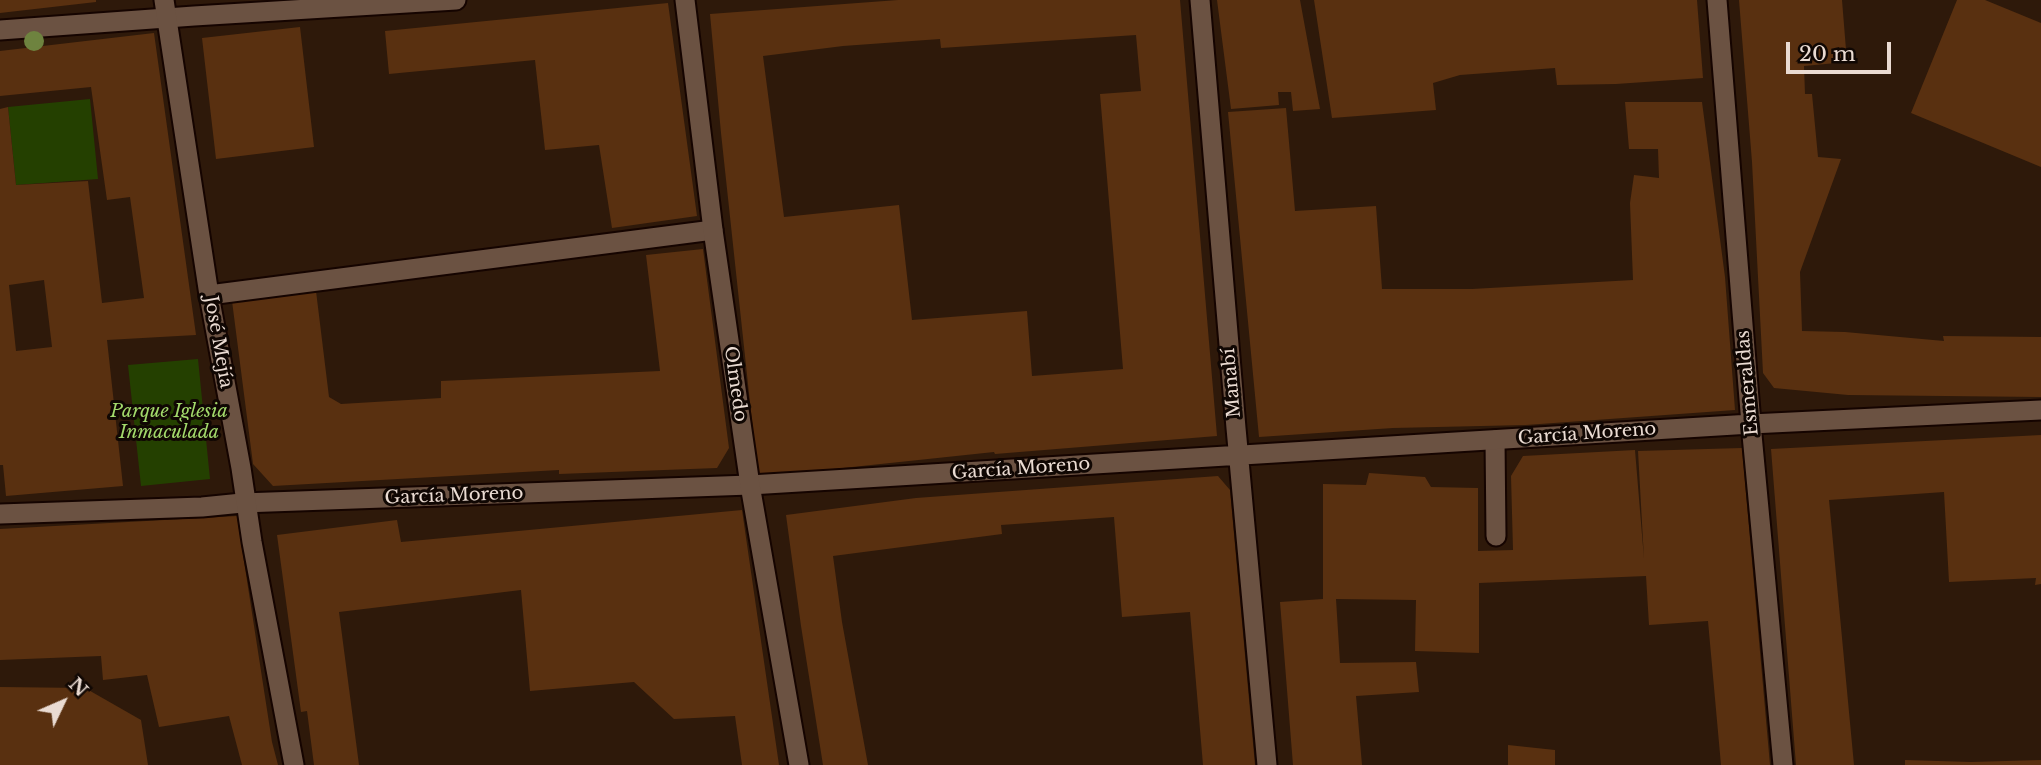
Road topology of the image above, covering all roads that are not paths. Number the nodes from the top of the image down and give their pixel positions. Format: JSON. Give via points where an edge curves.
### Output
{"nodes":[{"id":1,"x":456,"y":0,"type":"edge"},
{"id":2,"x":685,"y":0,"type":"edge"},
{"id":3,"x":1200,"y":0,"type":"edge"},
{"id":4,"x":1717,"y":0,"type":"edge"},
{"id":5,"x":165,"y":9,"type":"edge"},
{"id":6,"x":0,"y":30,"type":"edge"},
{"id":7,"x":713,"y":230,"type":"junction"},
{"id":8,"x":209,"y":295,"type":"junction"},
{"id":9,"x":2041,"y":410,"type":"edge"},
{"id":10,"x":1751,"y":424,"type":"junction"},
{"id":11,"x":1495,"y":440,"type":"junction"},
{"id":12,"x":1238,"y":456,"type":"junction"},
{"id":13,"x":750,"y":485,"type":"junction"},
{"id":14,"x":245,"y":503,"type":"junction"},
{"id":15,"x":0,"y":514,"type":"edge"},
{"id":16,"x":1496,"y":537,"type":"dead end"},
{"id":17,"x":294,"y":765,"type":"edge"},
{"id":18,"x":799,"y":765,"type":"edge"},
{"id":19,"x":1267,"y":765,"type":"edge"},
{"id":20,"x":1783,"y":765,"type":"edge"}],
"edges":[{"from":1,"to":5,"type":"street"},
{"from":2,"to":7,"type":"street","name":"Olmedo"},
{"from":3,"to":12,"type":"street","name":"Manabí"},
{"from":4,"to":10,"type":"street","name":"Esmeraldas"},
{"from":5,"to":6,"type":"street"},
{"from":5,"to":8,"type":"street","name":"José Mejía"},
{"from":7,"to":8,"type":"street"},
{"from":7,"to":13,"type":"street","name":"Olmedo"},
{"from":8,"to":14,"type":"street","name":"José Mejía"},
{"from":9,"to":10,"type":"street","name":"García Moreno"},
{"from":10,"to":11,"type":"street","name":"García Moreno"},
{"from":10,"to":20,"type":"street","name":"Esmeraldas"},
{"from":11,"to":12,"type":"street","name":"García Moreno"},
{"from":11,"to":16,"type":"street"},
{"from":12,"to":13,"type":"street","name":"García Moreno"},
{"from":12,"to":19,"type":"street","name":"Manabí"},
{"from":13,"to":14,"type":"street","name":"García Moreno"},
{"from":13,"to":18,"type":"street","name":"Olmedo"},
{"from":14,"to":15,"type":"street","name":"García Moreno"},
{"from":14,"to":17,"type":"street","name":"José Mejía"}]}
